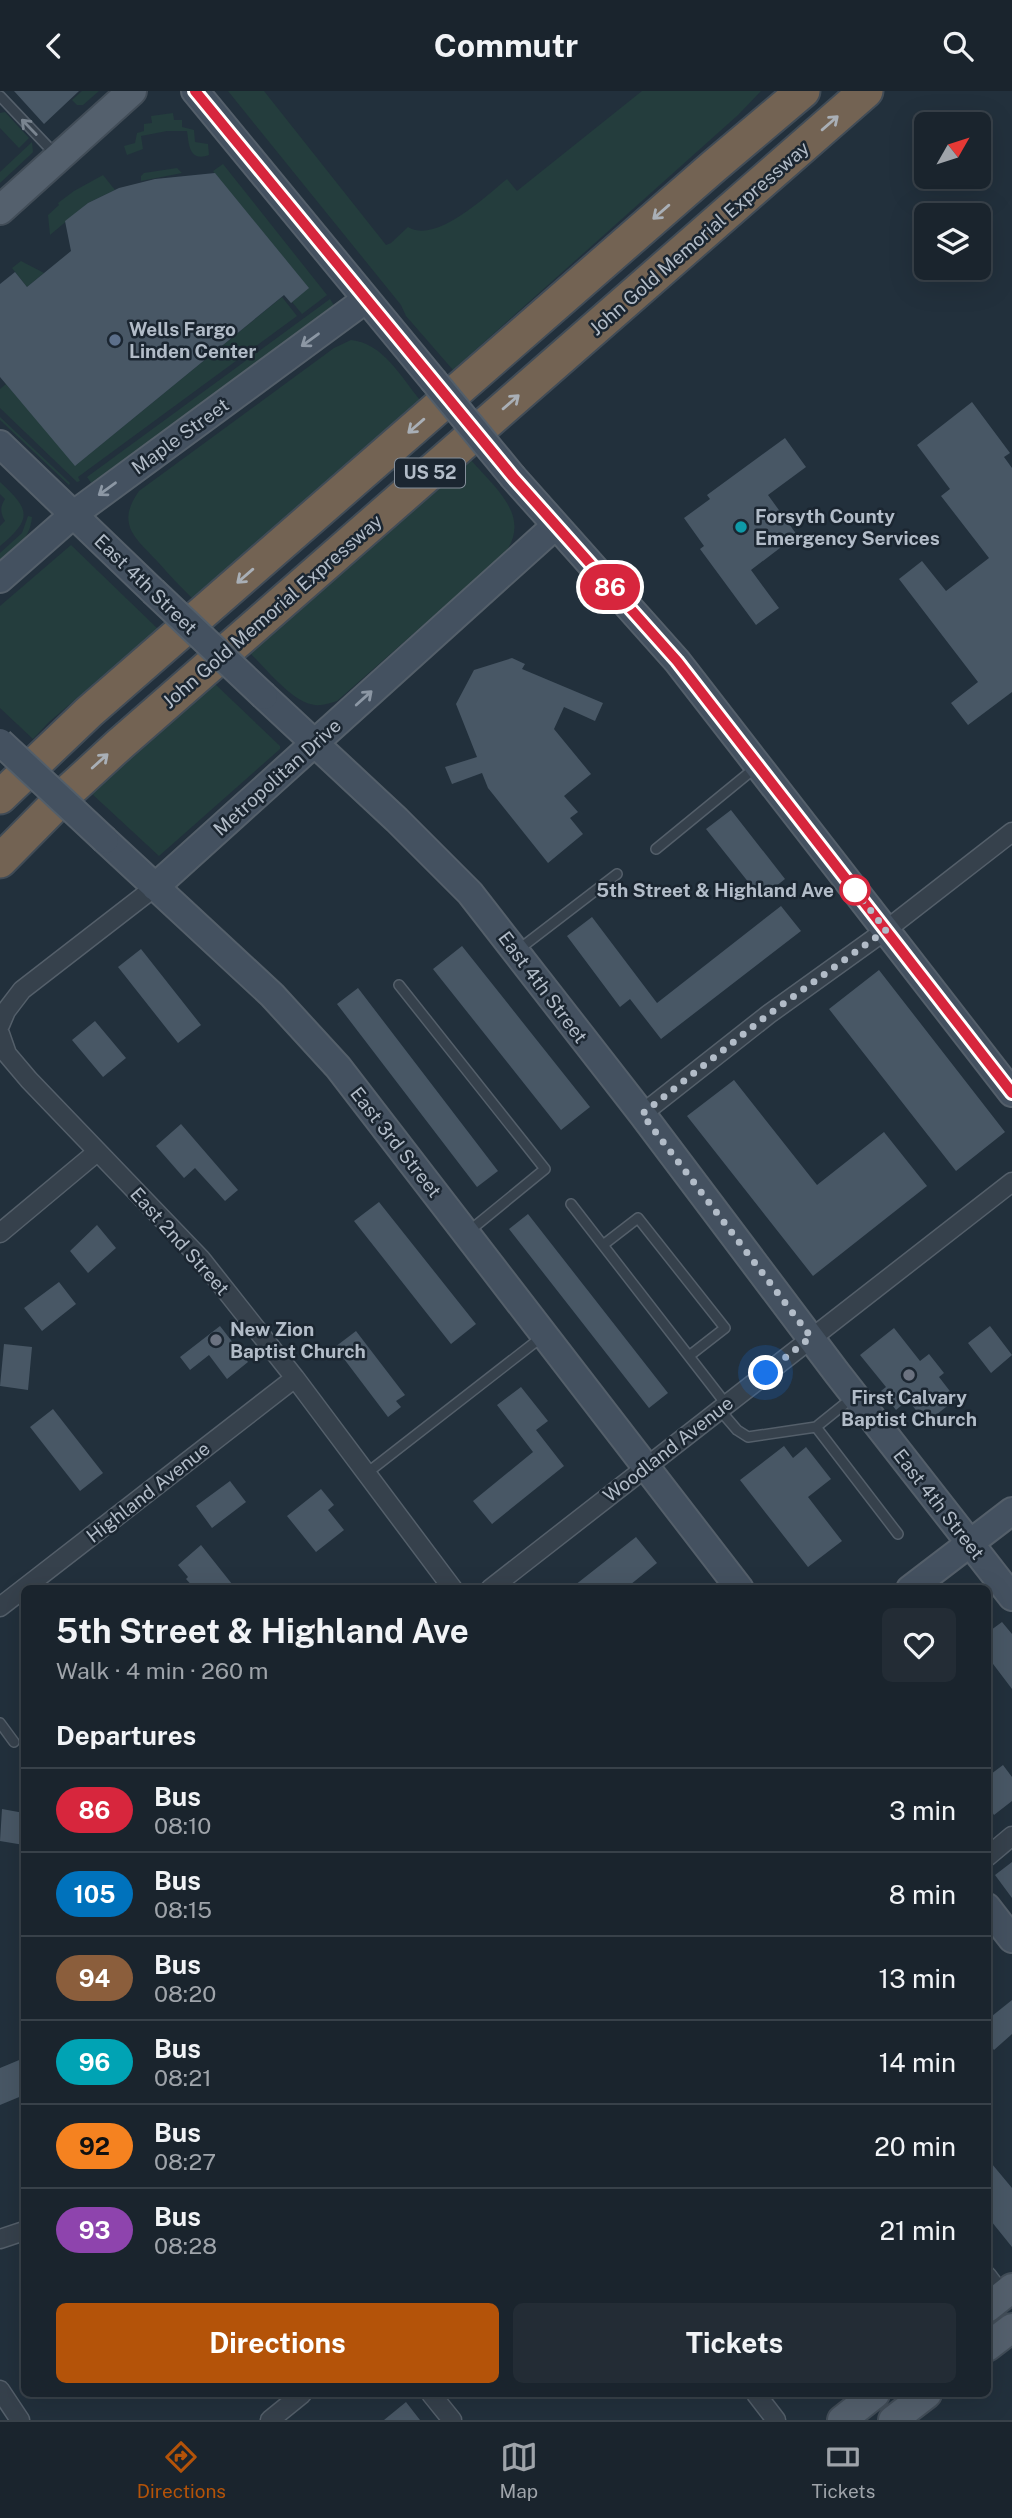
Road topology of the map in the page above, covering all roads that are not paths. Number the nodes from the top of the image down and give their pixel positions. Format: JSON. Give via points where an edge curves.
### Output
{"nodes":[{"id":1,"x":132,"y":91,"type":"edge"},
{"id":2,"x":195,"y":91,"type":"edge"},
{"id":3,"x":779,"y":91,"type":"edge"},
{"id":4,"x":803,"y":91,"type":"edge"},
{"id":5,"x":866,"y":91,"type":"edge"},
{"id":6,"x":0,"y":96,"type":"edge"},
{"id":7,"x":59,"y":157,"type":"junction"},
{"id":8,"x":713,"y":167,"type":"junction"},
{"id":9,"x":0,"y":210,"type":"edge"},
{"id":10,"x":365,"y":300,"type":"junction"},
{"id":11,"x":0,"y":444,"type":"edge"},
{"id":12,"x":74,"y":514,"type":"junction"},
{"id":13,"x":555,"y":526,"type":"junction"},
{"id":14,"x":0,"y":579,"type":"edge"},
{"id":15,"x":0,"y":742,"type":"edge"},
{"id":16,"x":314,"y":743,"type":"junction"},
{"id":17,"x":759,"y":765,"type":"junction"},
{"id":18,"x":0,"y":797,"type":"edge"},
{"id":19,"x":1012,"y":832,"type":"edge"},
{"id":20,"x":656,"y":849,"type":"dead end"},
{"id":21,"x":0,"y":862,"type":"edge"},
{"id":22,"x":617,"y":874,"type":"dead end"},
{"id":23,"x":155,"y":887,"type":"junction"},
{"id":24,"x":886,"y":930,"type":"junction"},
{"id":25,"x":516,"y":951,"type":"junction"},
{"id":26,"x":399,"y":985,"type":"dead end"},
{"id":27,"x":0,"y":1025,"type":"edge"},
{"id":28,"x":0,"y":1034,"type":"edge"},
{"id":29,"x":1012,"y":1093,"type":"edge"},
{"id":30,"x":642,"y":1114,"type":"junction"},
{"id":31,"x":97,"y":1152,"type":"junction"},
{"id":32,"x":1012,"y":1182,"type":"edge"},
{"id":33,"x":571,"y":1204,"type":"dead end"},
{"id":34,"x":0,"y":1233,"type":"edge"},
{"id":35,"x":466,"y":1233,"type":"junction"},
{"id":36,"x":603,"y":1245,"type":"junction"},
{"id":37,"x":544,"y":1335,"type":"junction"},
{"id":38,"x":811,"y":1337,"type":"junction"},
{"id":39,"x":689,"y":1356,"type":"junction"},
{"id":40,"x":295,"y":1378,"type":"junction"},
{"id":41,"x":855,"y":1396,"type":"junction"},
{"id":42,"x":723,"y":1406,"type":"junction"},
{"id":43,"x":816,"y":1427,"type":"junction"},
{"id":44,"x":646,"y":1467,"type":"junction"},
{"id":45,"x":367,"y":1473,"type":"junction"},
{"id":46,"x":1012,"y":1511,"type":"edge"},
{"id":47,"x":898,"y":1534,"type":"dead end"},
{"id":48,"x":970,"y":1543,"type":"junction"},
{"id":49,"x":28,"y":1585,"type":"edge"},
{"id":50,"x":450,"y":1585,"type":"edge"},
{"id":51,"x":495,"y":1585,"type":"edge"},
{"id":52,"x":737,"y":1585,"type":"edge"},
{"id":53,"x":915,"y":1585,"type":"edge"},
{"id":54,"x":21,"y":1591,"type":"edge"},
{"id":55,"x":1012,"y":1597,"type":"edge"},
{"id":56,"x":0,"y":1607,"type":"edge"},
{"id":57,"x":0,"y":1723,"type":"edge"},
{"id":58,"x":13,"y":1742,"type":"dead end"},
{"id":59,"x":1012,"y":1836,"type":"edge"},
{"id":60,"x":991,"y":1854,"type":"edge"},
{"id":61,"x":991,"y":1912,"type":"edge"},
{"id":62,"x":1012,"y":1939,"type":"edge"},
{"id":63,"x":21,"y":2232,"type":"edge"},
{"id":64,"x":0,"y":2239,"type":"edge"},
{"id":65,"x":1012,"y":2328,"type":"edge"},
{"id":66,"x":991,"y":2344,"type":"edge"},
{"id":67,"x":0,"y":2390,"type":"edge"},
{"id":68,"x":298,"y":2397,"type":"edge"},
{"id":69,"x":433,"y":2397,"type":"edge"},
{"id":70,"x":758,"y":2397,"type":"edge"},
{"id":71,"x":871,"y":2397,"type":"edge"},
{"id":72,"x":923,"y":2397,"type":"edge"},
{"id":73,"x":20,"y":2420,"type":"edge"},
{"id":74,"x":270,"y":2420,"type":"edge"},
{"id":75,"x":452,"y":2420,"type":"edge"},
{"id":76,"x":776,"y":2420,"type":"edge"},
{"id":77,"x":842,"y":2420,"type":"edge"},
{"id":78,"x":893,"y":2420,"type":"edge"}],
"edges":[{"from":1,"to":7,"type":"main road"},
{"from":2,"to":10,"type":"street"},
{"from":3,"to":8,"type":"highway"},
{"from":4,"to":8,"type":"highway","number":"US 52"},
{"from":21,"to":5,"type":"highway","name":"John Gold Memorial Expressway","number":"US 52","one_way":true,"via":[[119,745]]},
{"from":7,"to":6,"type":"lane","one_way":true},
{"from":7,"to":9,"type":"main road"},
{"from":8,"to":18,"type":"highway","number":"US 52","one_way":true,"via":[[89,712]]},
{"from":10,"to":12,"type":"street","name":"Maple Street","one_way":true},
{"from":10,"to":13,"type":"street","bridge":true},
{"from":11,"to":12,"type":"street","name":"East 4th Street"},
{"from":12,"to":14,"type":"street","name":"Maple Street"},
{"from":12,"to":16,"type":"street","name":"East 4th Street","bridge":true},
{"from":16,"to":13,"type":"street","name":"Metropolitan Drive","one_way":true},
{"from":13,"to":17,"type":"street","via":[[677,661]]},
{"from":15,"to":23,"type":"street","name":"East 3rd Street","bridge":true},
{"from":16,"to":23,"type":"street","name":"Metropolitan Drive"},
{"from":16,"to":25,"type":"street","name":"East 4th Street","via":[[452,873]]},
{"from":17,"to":20,"type":"lane"},
{"from":17,"to":24,"type":"street"},
{"from":19,"to":24,"type":"street"},
{"from":22,"to":25,"type":"lane"},
{"from":23,"to":27,"type":"street","name":"Metropolitan Drive","via":[[22,990]]},
{"from":23,"to":35,"type":"street","name":"East 3rd Street","via":[[306,1030]]},
{"from":24,"to":29,"type":"street"},
{"from":24,"to":30,"type":"street"},
{"from":25,"to":30,"type":"street","name":"East 4th Street"},
{"from":26,"to":35,"type":"lane","via":[[545,1169]]},
{"from":28,"to":31,"type":"street","name":"East 2nd Street","via":[[7,1054]]},
{"from":30,"to":38,"type":"street","name":"East 4th Street"},
{"from":31,"to":34,"type":"street"},
{"from":31,"to":40,"type":"street","name":"East 2nd Street","via":[[201,1259]]},
{"from":32,"to":38,"type":"street","name":"Woodland Avenue"},
{"from":33,"to":36,"type":"lane"},
{"from":35,"to":37,"type":"street","name":"East 3rd Street"},
{"from":36,"to":39,"type":"lane"},
{"from":36,"to":39,"type":"lane","via":[[638,1218],[725,1328]]},
{"from":37,"to":44,"type":"street","name":"East 3rd Street"},
{"from":37,"to":45,"type":"lane"},
{"from":38,"to":41,"type":"street","name":"East 4th Street"},
{"from":38,"to":42,"type":"street","name":"Woodland Avenue"},
{"from":39,"to":42,"type":"lane"},
{"from":40,"to":45,"type":"street","name":"East 2nd Street"},
{"from":40,"to":49,"type":"street","name":"Highland Avenue"},
{"from":41,"to":43,"type":"lane"},
{"from":41,"to":48,"type":"street","name":"East 4th Street"},
{"from":42,"to":43,"type":"lane","via":[[737,1430],[748,1437]]},
{"from":42,"to":44,"type":"street","name":"Woodland Avenue"},
{"from":43,"to":47,"type":"lane"},
{"from":44,"to":51,"type":"street","name":"Woodland Avenue"},
{"from":44,"to":52,"type":"street","name":"East 3rd Street"},
{"from":45,"to":50,"type":"street","name":"East 2nd Street"},
{"from":46,"to":48,"type":"street"},
{"from":48,"to":53,"type":"street"},
{"from":48,"to":55,"type":"street","name":"East 4th Street"},
{"from":54,"to":56,"type":"street","name":"Highland Avenue"},
{"from":57,"to":58,"type":"lane"},
{"from":59,"to":60,"type":"street"},
{"from":61,"to":62,"type":"street"},
{"from":63,"to":64,"type":"street"},
{"from":65,"to":66,"type":"main road"},
{"from":67,"to":73,"type":"street"},
{"from":68,"to":74,"type":"street"},
{"from":69,"to":75,"type":"street"},
{"from":70,"to":76,"type":"street"},
{"from":71,"to":77,"type":"main road"},
{"from":72,"to":78,"type":"main road"}]}
